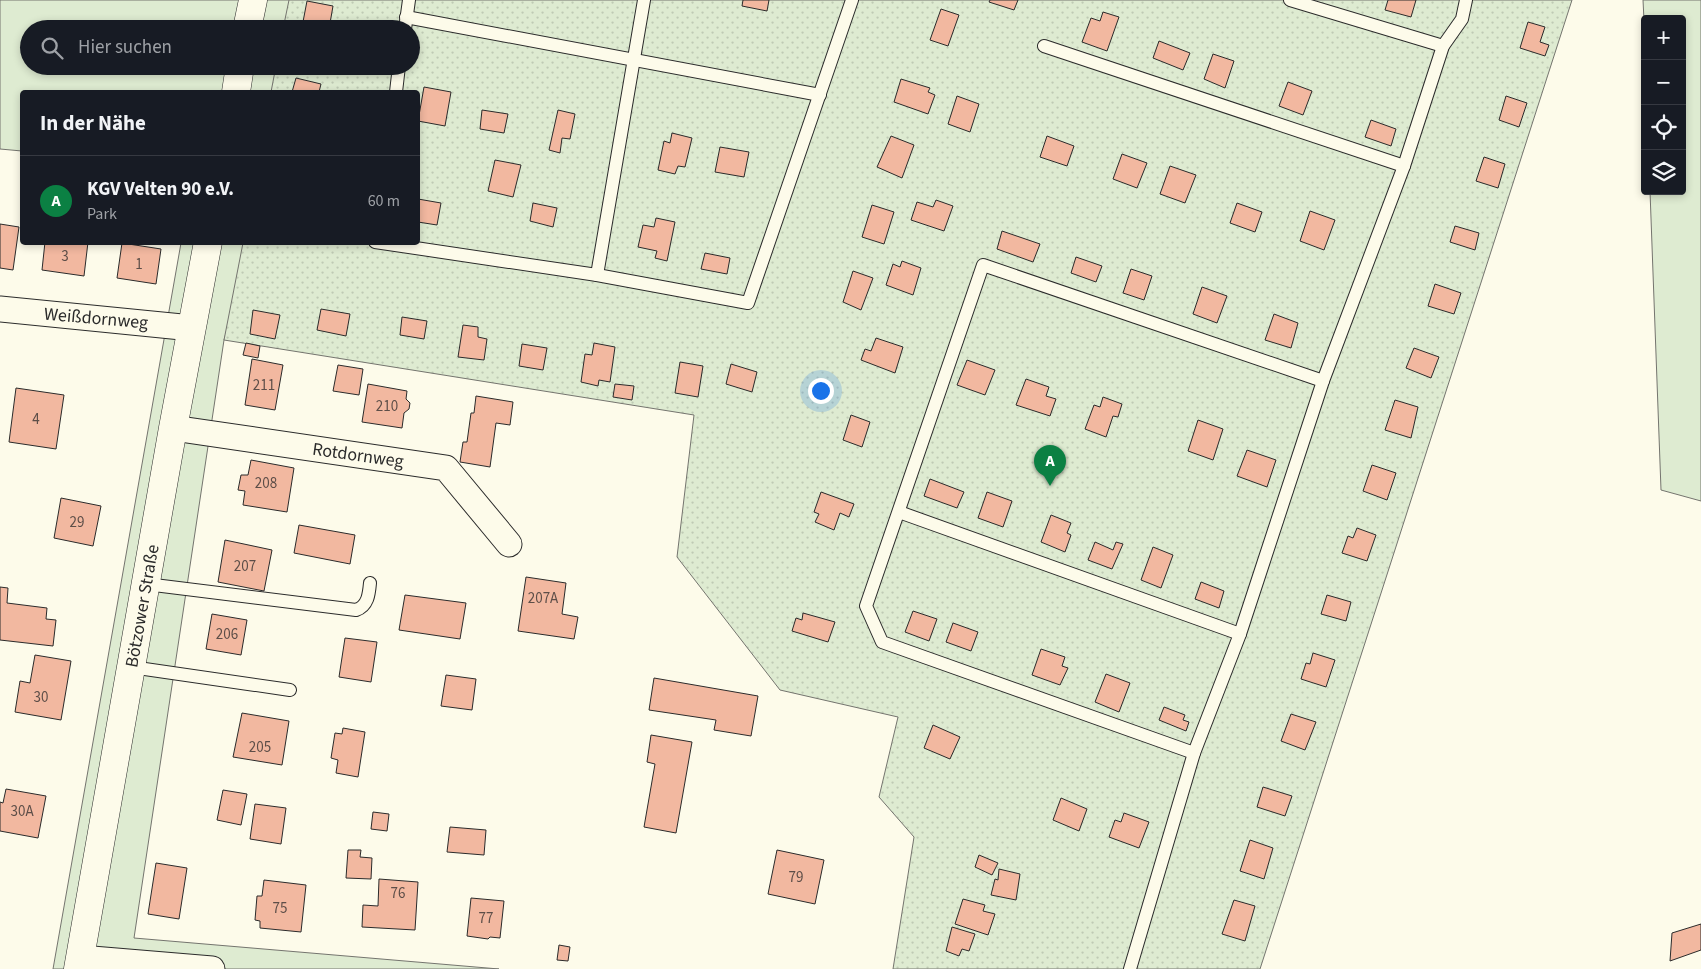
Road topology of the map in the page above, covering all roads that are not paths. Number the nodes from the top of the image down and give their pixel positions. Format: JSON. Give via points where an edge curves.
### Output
{"nodes":[{"id":1,"x":253,"y":0,"type":"edge"},
{"id":2,"x":409,"y":0,"type":"edge"},
{"id":3,"x":644,"y":0,"type":"edge"},
{"id":4,"x":852,"y":0,"type":"edge"},
{"id":5,"x":1290,"y":0,"type":"edge"},
{"id":6,"x":1466,"y":0,"type":"edge"},
{"id":7,"x":249,"y":20,"type":"edge"},
{"id":8,"x":406,"y":20,"type":"edge"},
{"id":9,"x":420,"y":25,"type":"edge"},
{"id":10,"x":1044,"y":46,"type":"dead end"},
{"id":11,"x":1443,"y":46,"type":"junction"},
{"id":12,"x":633,"y":59,"type":"junction"},
{"id":13,"x":239,"y":75,"type":"edge"},
{"id":14,"x":399,"y":75,"type":"edge"},
{"id":15,"x":236,"y":90,"type":"edge"},
{"id":16,"x":396,"y":90,"type":"edge"},
{"id":17,"x":820,"y":95,"type":"junction"},
{"id":18,"x":1404,"y":166,"type":"junction"},
{"id":19,"x":207,"y":245,"type":"edge"},
{"id":20,"x":395,"y":245,"type":"edge"},
{"id":21,"x":597,"y":275,"type":"junction"},
{"id":22,"x":0,"y":309,"type":"edge"},
{"id":23,"x":192,"y":328,"type":"junction"},
{"id":24,"x":1323,"y":381,"type":"junction"},
{"id":25,"x":173,"y":428,"type":"junction"},
{"id":26,"x":899,"y":512,"type":"junction"},
{"id":27,"x":509,"y":544,"type":"dead end"},
{"id":28,"x":370,"y":583,"type":"dead end"},
{"id":29,"x":146,"y":584,"type":"junction"},
{"id":30,"x":1240,"y":634,"type":"junction"},
{"id":31,"x":131,"y":667,"type":"junction"},
{"id":32,"x":290,"y":690,"type":"dead end"},
{"id":33,"x":1194,"y":753,"type":"junction"},
{"id":34,"x":79,"y":963,"type":"edge"},
{"id":35,"x":212,"y":969,"type":"edge"},
{"id":36,"x":1130,"y":969,"type":"edge"}],
"edges":[{"from":1,"to":7,"type":"street"},
{"from":2,"to":8,"type":"lane"},
{"from":3,"to":12,"type":"lane"},
{"from":4,"to":17,"type":"lane"},
{"from":5,"to":11,"type":"lane"},
{"from":6,"to":11,"type":"lane","via":[[1462,19]]},
{"from":9,"to":12,"type":"lane"},
{"from":10,"to":18,"type":"lane"},
{"from":11,"to":18,"type":"lane"},
{"from":12,"to":17,"type":"lane"},
{"from":12,"to":21,"type":"lane"},
{"from":13,"to":15,"type":"street"},
{"from":14,"to":16,"type":"lane"},
{"from":17,"to":21,"type":"lane","via":[[748,303]]},
{"from":18,"to":24,"type":"lane"},
{"from":19,"to":23,"type":"street","name":"Bötzower Straße"},
{"from":20,"to":21,"type":"lane"},
{"from":22,"to":23,"type":"street","name":"Weißdornweg"},
{"from":23,"to":25,"type":"street","name":"Bötzower Straße"},
{"from":24,"to":26,"type":"lane","via":[[983,265]]},
{"from":24,"to":30,"type":"lane"},
{"from":25,"to":27,"type":"street","name":"Rotdornweg","via":[[446,468]]},
{"from":25,"to":29,"type":"street","name":"Bötzower Straße"},
{"from":26,"to":30,"type":"lane"},
{"from":26,"to":33,"type":"lane","via":[[866,606],[882,642]]},
{"from":28,"to":29,"type":"lane","via":[[366,604],[356,610]]},
{"from":29,"to":31,"type":"street","name":"Bötzower Straße"},
{"from":30,"to":33,"type":"lane"},
{"from":31,"to":32,"type":"lane"},
{"from":31,"to":34,"type":"street","name":"Bötzower Straße"},
{"from":33,"to":36,"type":"lane"},
{"from":34,"to":35,"type":"street"}]}
